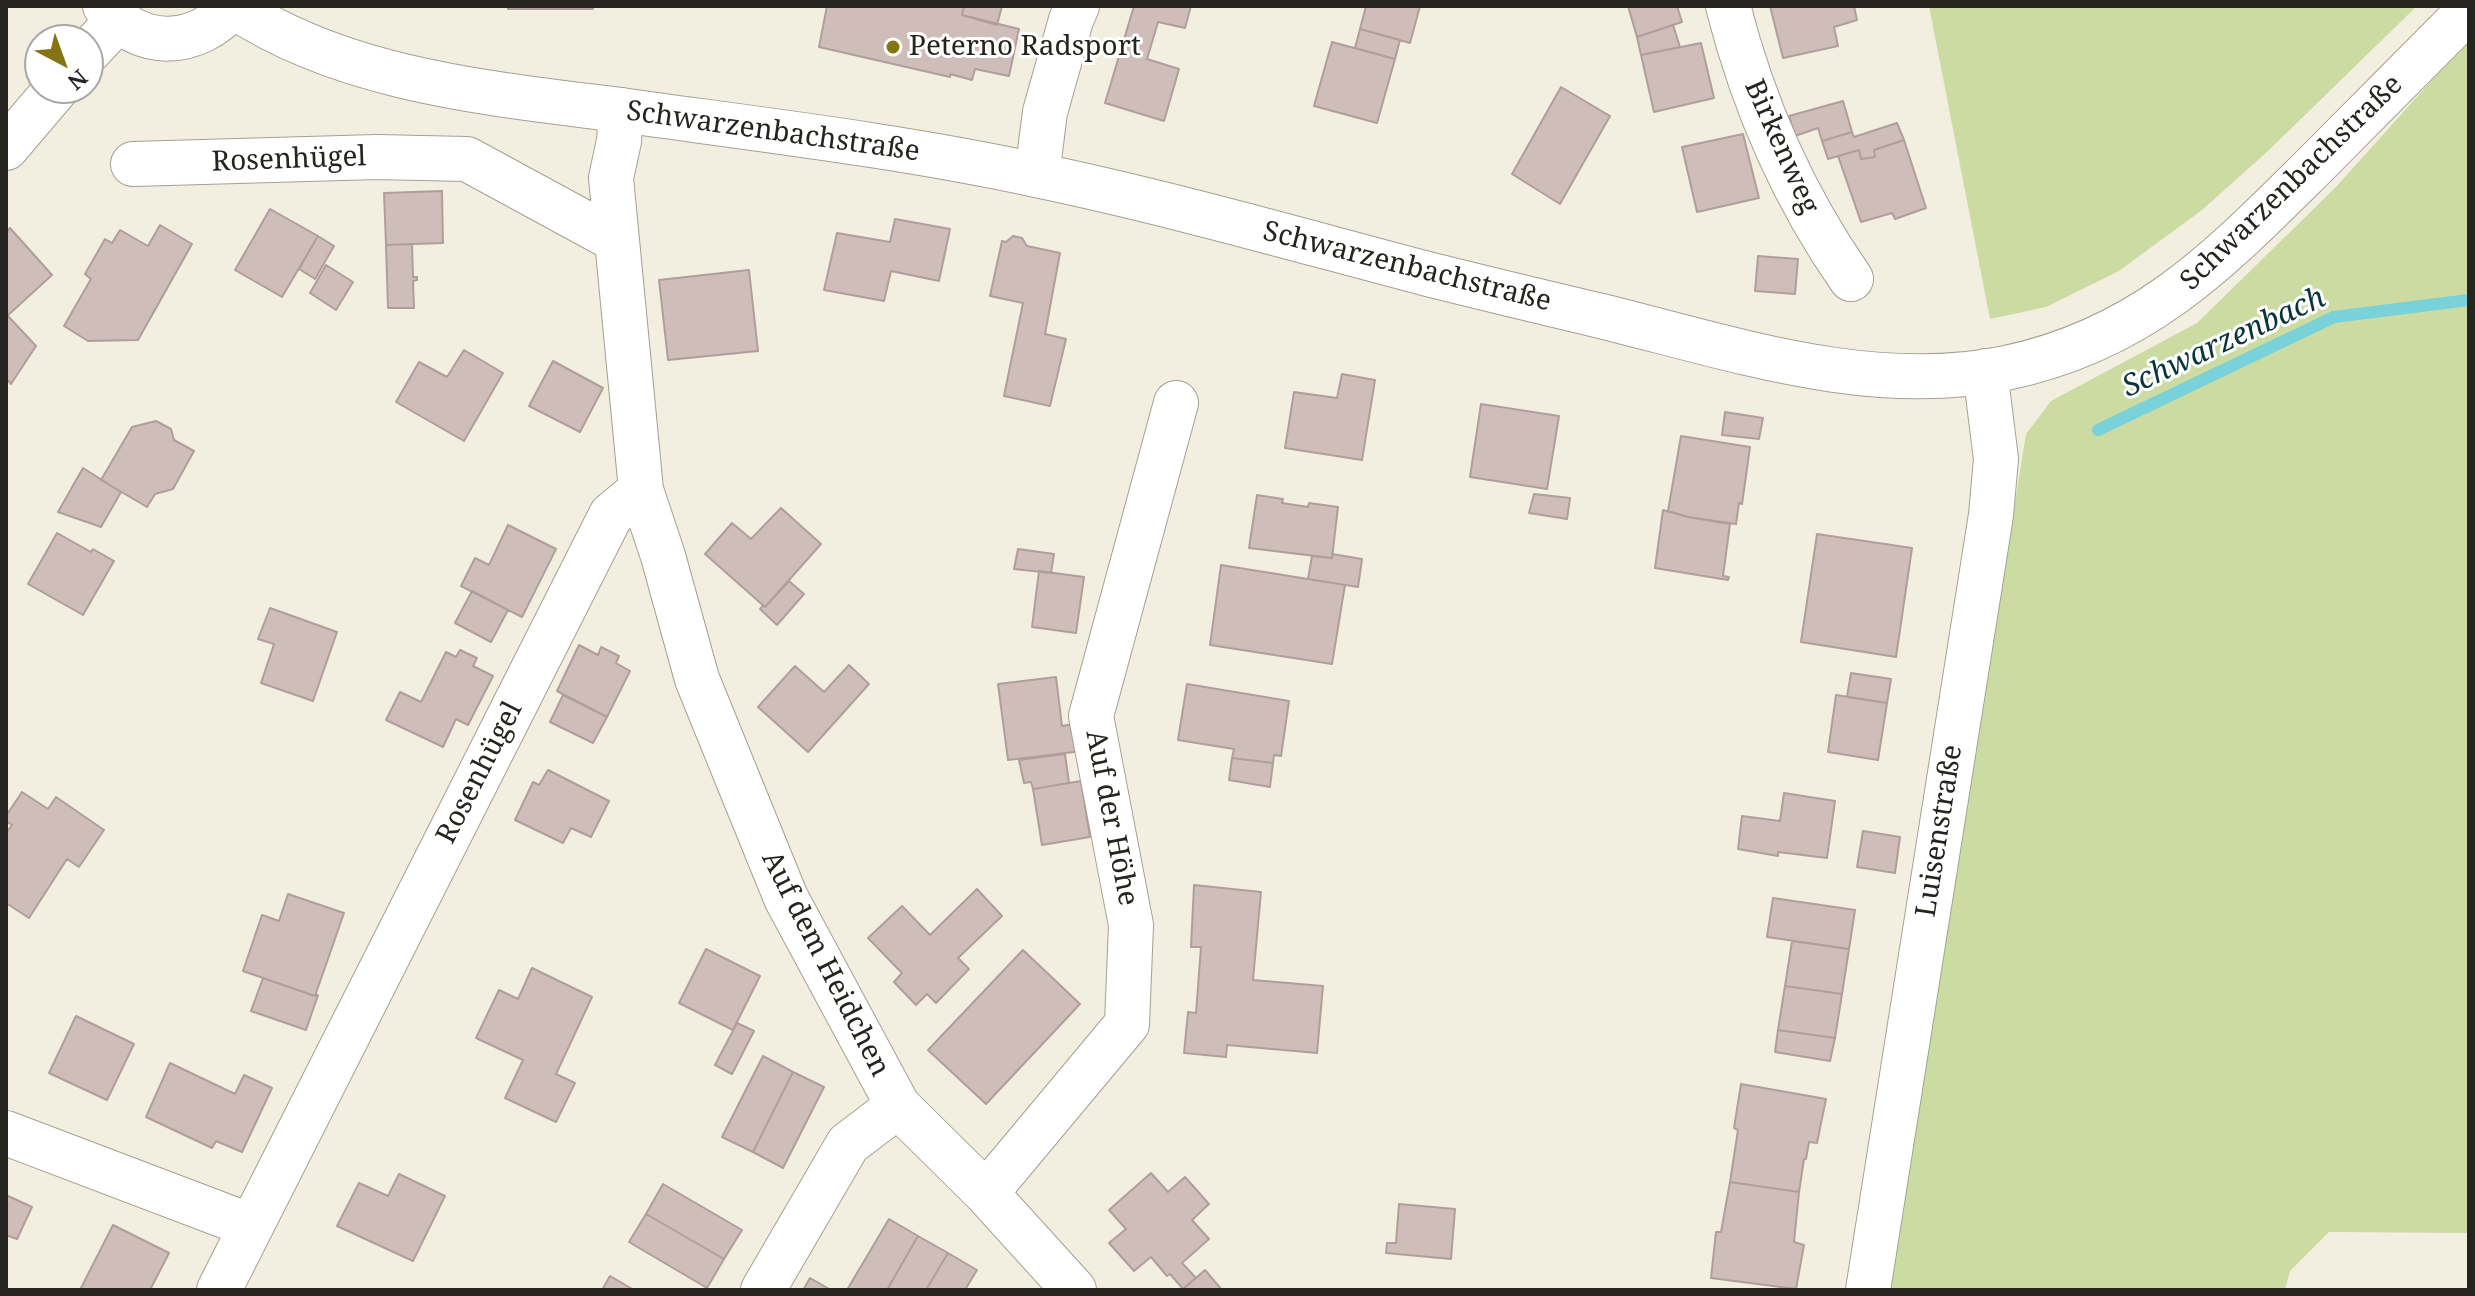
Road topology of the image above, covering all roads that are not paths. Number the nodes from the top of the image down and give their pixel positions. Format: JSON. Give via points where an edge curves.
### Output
{"nodes":[{"id":1,"x":233,"y":6,"type":"edge"},
{"id":2,"x":1077,"y":6,"type":"edge"},
{"id":3,"x":1728,"y":6,"type":"edge"},
{"id":4,"x":2469,"y":10,"type":"edge"},
{"id":5,"x":111,"y":13,"type":"edge"},
{"id":6,"x":43,"y":104,"type":"edge"},
{"id":7,"x":621,"y":110,"type":"junction"},
{"id":8,"x":6,"y":148,"type":"edge"},
{"id":9,"x":133,"y":164,"type":"dead end"},
{"id":10,"x":1037,"y":175,"type":"junction"},
{"id":11,"x":616,"y":240,"type":"junction"},
{"id":12,"x":1851,"y":279,"type":"dead end"},
{"id":13,"x":1985,"y":371,"type":"junction"},
{"id":14,"x":1176,"y":403,"type":"dead end"},
{"id":15,"x":641,"y":490,"type":"junction"},
{"id":16,"x":898,"y":1106,"type":"junction"},
{"id":17,"x":6,"y":1133,"type":"edge"},
{"id":18,"x":986,"y":1193,"type":"junction"},
{"id":19,"x":251,"y":1226,"type":"junction"},
{"id":20,"x":219,"y":1290,"type":"edge"},
{"id":21,"x":763,"y":1290,"type":"edge"},
{"id":22,"x":1074,"y":1290,"type":"edge"},
{"id":23,"x":1868,"y":1290,"type":"edge"}],
"edges":[{"from":1,"to":5,"type":"street","via":[[209,28],[162,39],[131,30]]},
{"from":1,"to":7,"type":"street","name":"Schwarzenbachstraße","via":[[303,44],[376,68],[487,92]]},
{"from":2,"to":10,"type":"street","via":[[1045,112]]},
{"from":3,"to":12,"type":"street","name":"Birkenweg","via":[[1772,137],[1801,201]]},
{"from":4,"to":13,"type":"street","name":"Schwarzenbachstraße","via":[[2233,246],[2180,290],[2087,343]]},
{"from":6,"to":8,"type":"street"},
{"from":7,"to":10,"type":"street","name":"Schwarzenbachstraße","via":[[829,138]]},
{"from":7,"to":11,"type":"street","via":[[611,178]]},
{"from":9,"to":11,"type":"street","name":"Rosenhügel","via":[[467,159]]},
{"from":10,"to":13,"type":"street","name":"Schwarzenbachstraße","via":[[1786,361],[1890,377]]},
{"from":11,"to":15,"type":"street"},
{"from":13,"to":23,"type":"street","name":"Luisenstraße","via":[[1996,459],[1991,515]]},
{"from":14,"to":18,"type":"street","name":"Auf der Höhe","via":[[1091,716],[1131,925],[1127,1024]]},
{"from":15,"to":16,"type":"street","name":"Auf dem Heidchen","via":[[697,679],[786,898]]},
{"from":15,"to":19,"type":"street","name":"Rosenhügel","via":[[611,515]]},
{"from":16,"to":18,"type":"street","name":"Auf dem Heidchen"},
{"from":16,"to":21,"type":"street","via":[[848,1144]]},
{"from":17,"to":19,"type":"street"},
{"from":18,"to":22,"type":"street","name":"Auf dem Heidchen"},
{"from":19,"to":20,"type":"street","name":"Rosenhügel"}]}
